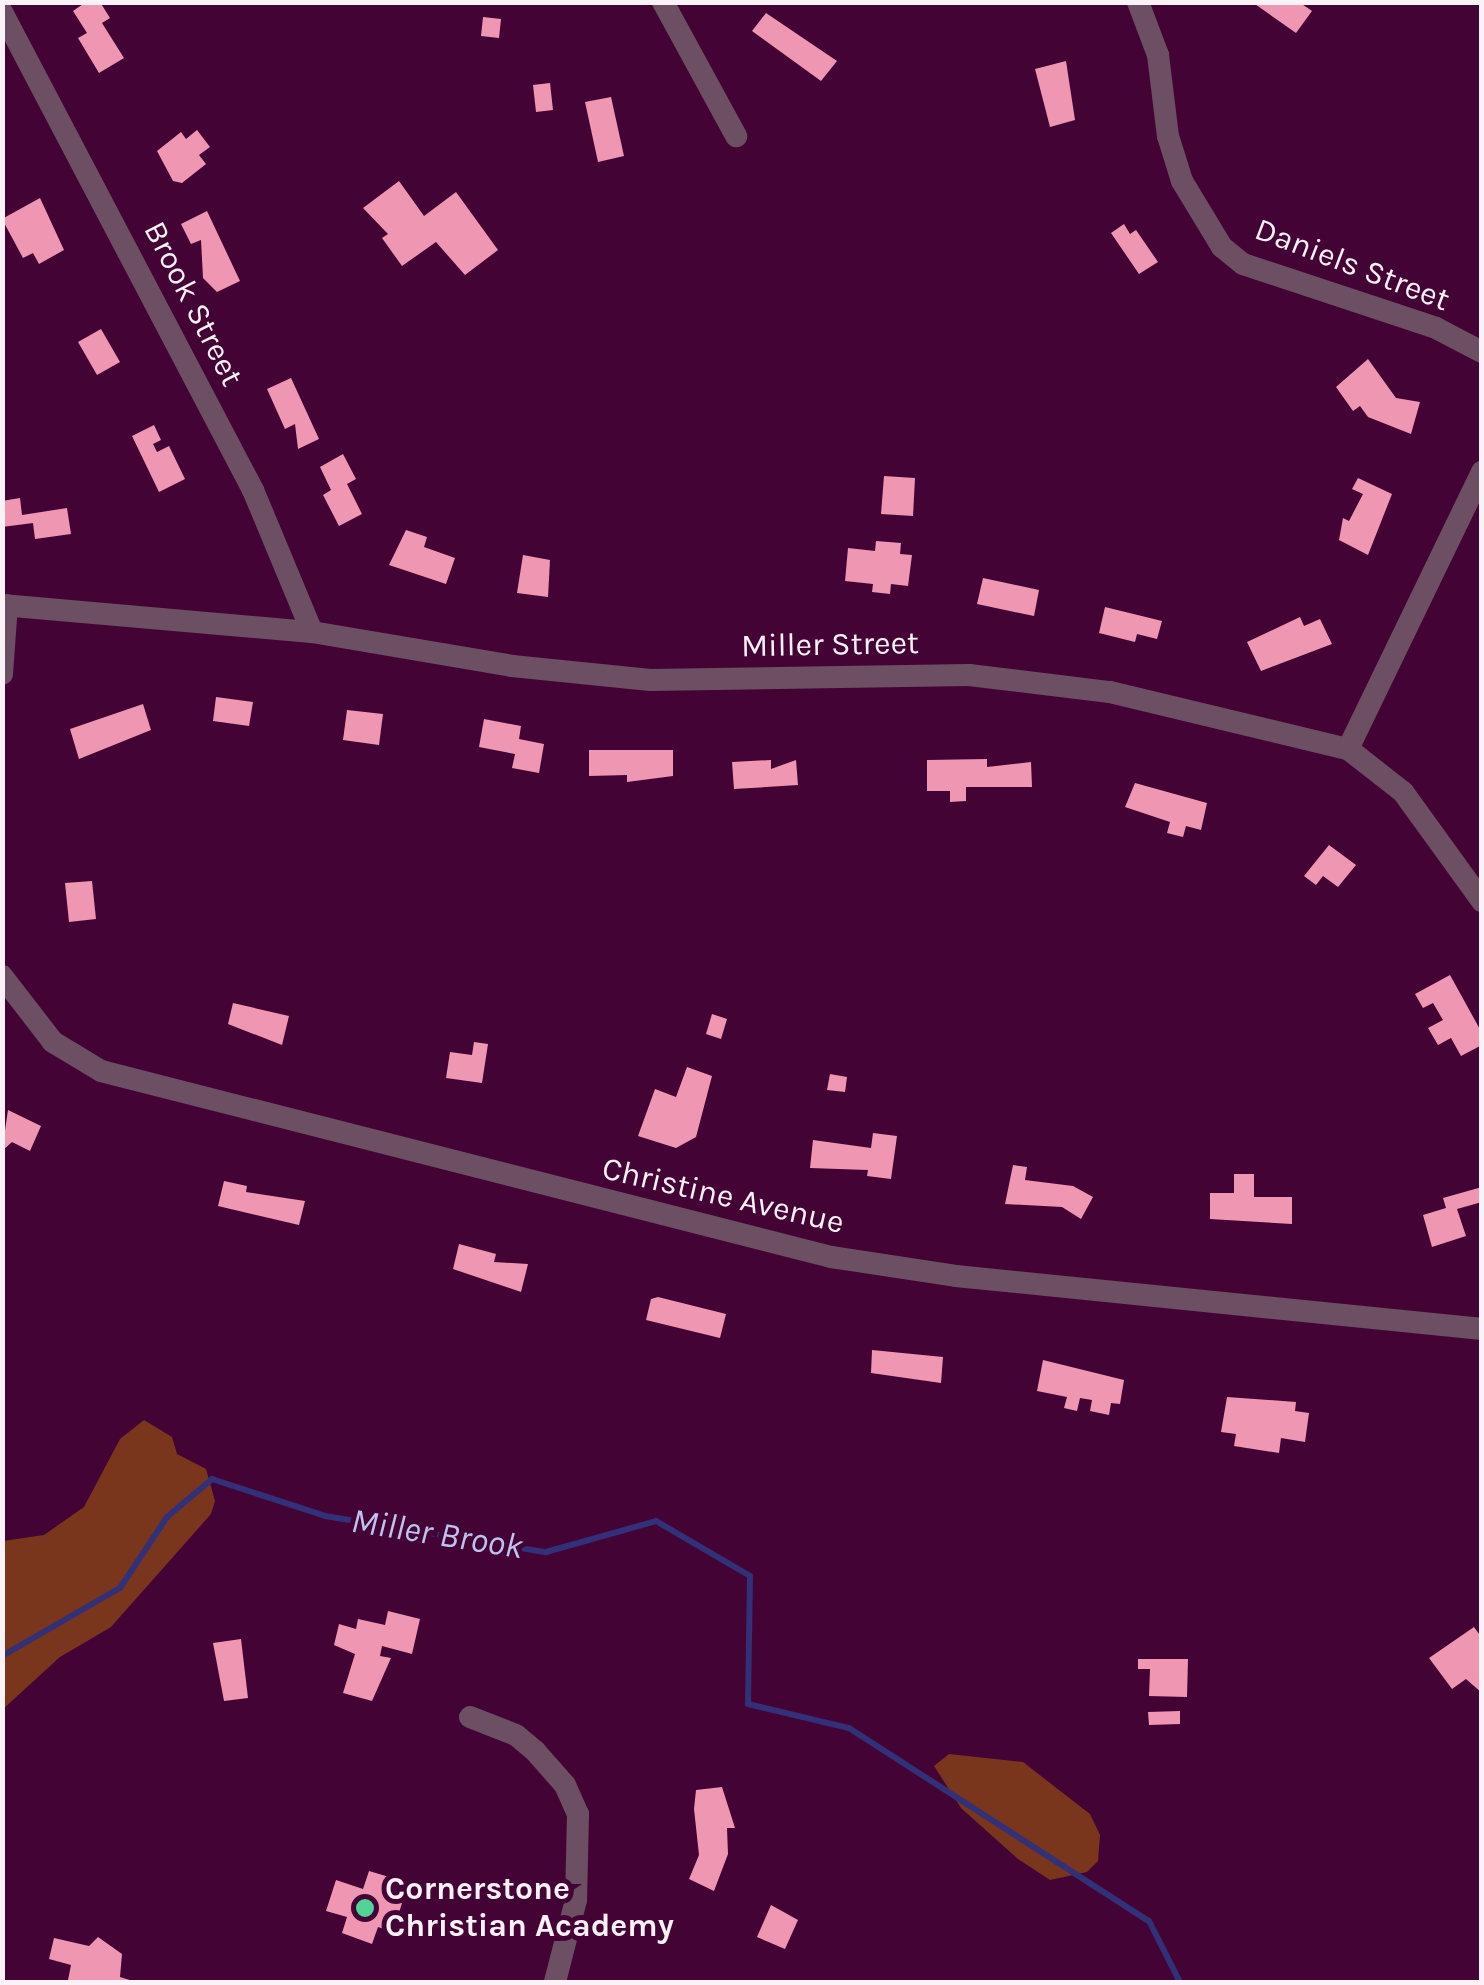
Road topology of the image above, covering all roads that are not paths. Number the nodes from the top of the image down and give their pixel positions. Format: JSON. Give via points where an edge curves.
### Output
{"nodes":[{"id":1,"x":662,"y":2,"type":"edge"},
{"id":2,"x":1138,"y":2,"type":"edge"},
{"id":3,"x":2,"y":12,"type":"edge"},
{"id":4,"x":736,"y":136,"type":"dead end"},
{"id":5,"x":1482,"y":352,"type":"edge"},
{"id":6,"x":1482,"y":472,"type":"edge"},
{"id":7,"x":5,"y":605,"type":"edge"},
{"id":8,"x":312,"y":632,"type":"junction"},
{"id":9,"x":2,"y":674,"type":"edge"},
{"id":10,"x":1348,"y":749,"type":"junction"},
{"id":11,"x":1482,"y":901,"type":"edge"},
{"id":12,"x":2,"y":976,"type":"edge"},
{"id":13,"x":1482,"y":1329,"type":"edge"},
{"id":14,"x":470,"y":1717,"type":"dead end"},
{"id":15,"x":554,"y":1982,"type":"edge"}],
"edges":[{"from":1,"to":4,"type":"street"},
{"from":2,"to":5,"type":"street","name":"Daniels Street","via":[[1158,55],[1168,136],[1182,181],[1222,247],[1244,264],[1436,328]]},
{"from":3,"to":8,"type":"street","name":"Brook Street","via":[[253,490]]},
{"from":6,"to":10,"type":"street"},
{"from":7,"to":8,"type":"street","name":"Miller Street"},
{"from":7,"to":9,"type":"street"},
{"from":8,"to":10,"type":"street","name":"Miller Street","via":[[512,666],[650,680],[1017,678],[1110,692]]},
{"from":10,"to":11,"type":"street","via":[[1403,792]]},
{"from":12,"to":13,"type":"street","name":"Christine Avenue","via":[[54,1042],[102,1071],[831,1257],[956,1276]]},
{"from":14,"to":15,"type":"street","via":[[516,1735],[536,1751],[566,1785],[578,1814],[576,1900]]}]}
